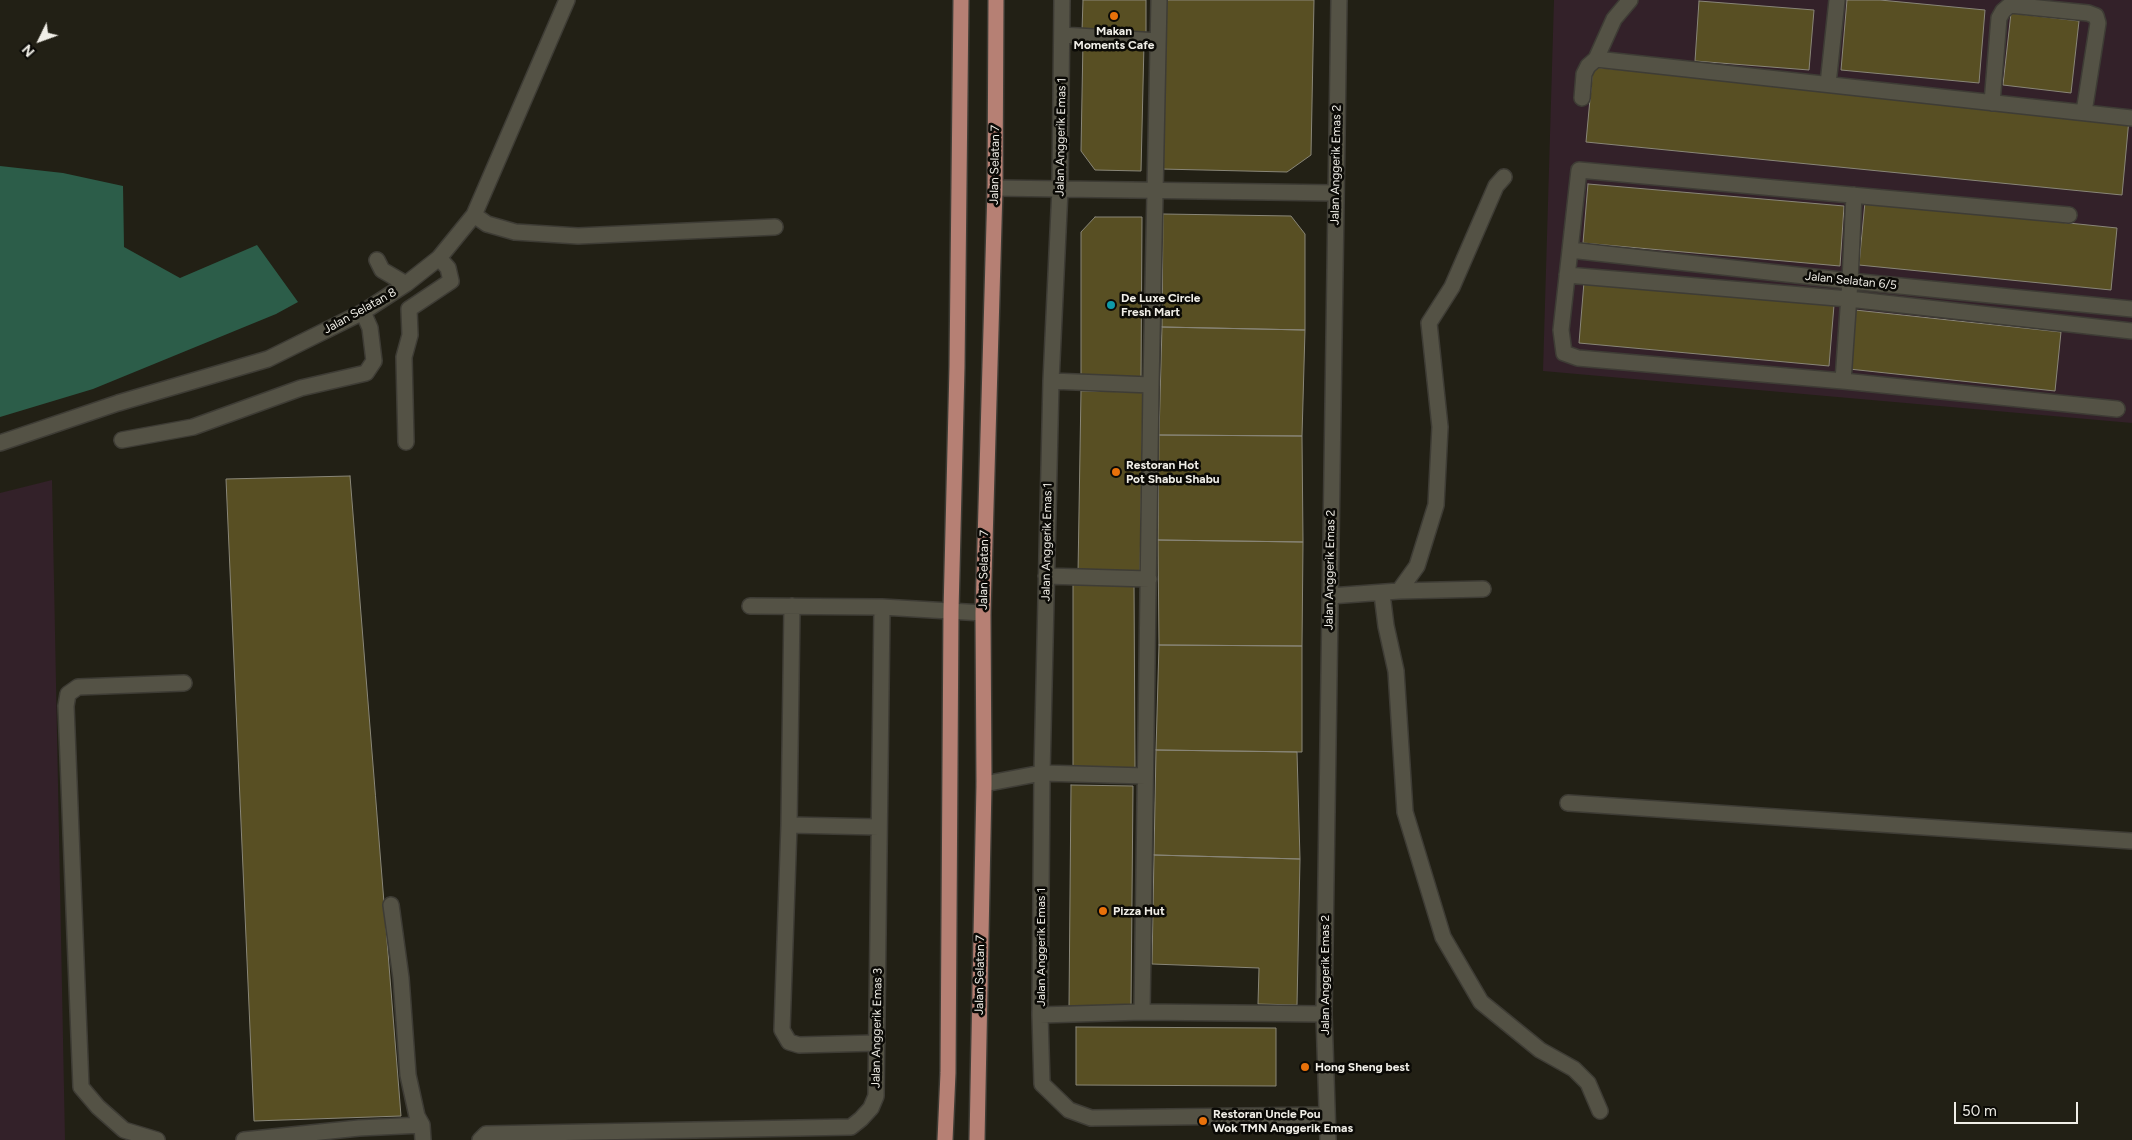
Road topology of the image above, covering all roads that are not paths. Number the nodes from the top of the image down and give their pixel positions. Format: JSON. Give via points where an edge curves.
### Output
{"nodes":[{"id":1,"x":567,"y":0,"type":"edge"},
{"id":2,"x":961,"y":0,"type":"edge"},
{"id":3,"x":996,"y":0,"type":"edge"},
{"id":4,"x":1062,"y":0,"type":"edge"},
{"id":5,"x":1159,"y":0,"type":"edge"},
{"id":6,"x":1339,"y":0,"type":"edge"},
{"id":7,"x":1630,"y":0,"type":"edge"},
{"id":8,"x":1837,"y":0,"type":"edge"},
{"id":9,"x":1062,"y":35,"type":"junction"},
{"id":10,"x":1158,"y":41,"type":"junction"},
{"id":11,"x":1596,"y":59,"type":"junction"},
{"id":12,"x":1828,"y":84,"type":"junction"},
{"id":13,"x":1582,"y":98,"type":"dead end"},
{"id":14,"x":1992,"y":103,"type":"junction"},
{"id":15,"x":2084,"y":112,"type":"junction"},
{"id":16,"x":2132,"y":118,"type":"edge"},
{"id":17,"x":1504,"y":177,"type":"dead end"},
{"id":18,"x":995,"y":188,"type":"junction"},
{"id":19,"x":1060,"y":189,"type":"junction"},
{"id":20,"x":1154,"y":190,"type":"junction"},
{"id":21,"x":1336,"y":193,"type":"junction"},
{"id":22,"x":1854,"y":195,"type":"junction"},
{"id":23,"x":2069,"y":214,"type":"dead end"},
{"id":24,"x":474,"y":215,"type":"junction"},
{"id":25,"x":775,"y":227,"type":"dead end"},
{"id":26,"x":1570,"y":250,"type":"junction"},
{"id":27,"x":438,"y":258,"type":"junction"},
{"id":28,"x":376,"y":260,"type":"dead end"},
{"id":29,"x":1567,"y":275,"type":"junction"},
{"id":30,"x":1850,"y":281,"type":"junction"},
{"id":31,"x":406,"y":284,"type":"junction"},
{"id":32,"x":1849,"y":299,"type":"junction"},
{"id":33,"x":2132,"y":309,"type":"edge"},
{"id":34,"x":364,"y":312,"type":"junction"},
{"id":35,"x":2132,"y":331,"type":"edge"},
{"id":36,"x":1051,"y":381,"type":"junction"},
{"id":37,"x":1843,"y":381,"type":"junction"},
{"id":38,"x":1151,"y":385,"type":"junction"},
{"id":39,"x":2118,"y":409,"type":"dead end"},
{"id":40,"x":122,"y":440,"type":"dead end"},
{"id":41,"x":406,"y":442,"type":"dead end"},
{"id":42,"x":0,"y":443,"type":"edge"},
{"id":43,"x":1046,"y":576,"type":"junction"},
{"id":44,"x":1149,"y":579,"type":"junction"},
{"id":45,"x":1483,"y":589,"type":"dead end"},
{"id":46,"x":1399,"y":592,"type":"junction"},
{"id":47,"x":1382,"y":594,"type":"junction"},
{"id":48,"x":1330,"y":596,"type":"junction"},
{"id":49,"x":750,"y":606,"type":"dead end"},
{"id":50,"x":792,"y":606,"type":"junction"},
{"id":51,"x":882,"y":607,"type":"junction"},
{"id":52,"x":951,"y":611,"type":"junction"},
{"id":53,"x":983,"y":613,"type":"junction"},
{"id":54,"x":184,"y":683,"type":"dead end"},
{"id":55,"x":1042,"y":773,"type":"junction"},
{"id":56,"x":1145,"y":776,"type":"junction"},
{"id":57,"x":984,"y":784,"type":"junction"},
{"id":58,"x":1568,"y":803,"type":"dead end"},
{"id":59,"x":789,"y":825,"type":"junction"},
{"id":60,"x":879,"y":827,"type":"junction"},
{"id":61,"x":2132,"y":841,"type":"edge"},
{"id":62,"x":391,"y":905,"type":"dead end"},
{"id":63,"x":1142,"y":1012,"type":"junction"},
{"id":64,"x":1324,"y":1014,"type":"junction"},
{"id":65,"x":1040,"y":1015,"type":"junction"},
{"id":66,"x":877,"y":1043,"type":"junction"},
{"id":67,"x":1600,"y":1111,"type":"dead end"},
{"id":68,"x":1326,"y":1115,"type":"junction"},
{"id":69,"x":423,"y":1133,"type":"edge"},
{"id":70,"x":360,"y":1134,"type":"edge"},
{"id":71,"x":124,"y":1135,"type":"edge"},
{"id":72,"x":157,"y":1140,"type":"edge"},
{"id":73,"x":244,"y":1140,"type":"edge"},
{"id":74,"x":480,"y":1140,"type":"edge"},
{"id":75,"x":945,"y":1140,"type":"edge"},
{"id":76,"x":977,"y":1140,"type":"edge"},
{"id":77,"x":1328,"y":1140,"type":"edge"}],
"edges":[{"from":1,"to":24,"type":"street","name":"Jalan Selatan 8"},
{"from":2,"to":52,"type":"main road"},
{"from":3,"to":18,"type":"main road","name":"Jalan Selatan 7"},
{"from":4,"to":9,"type":"street","name":"Jalan Anggerik Emas 1"},
{"from":5,"to":10,"type":"street"},
{"from":6,"to":21,"type":"street","name":"Jalan Anggerik Emas 2"},
{"from":7,"to":11,"type":"street","via":[[1614,19]]},
{"from":8,"to":12,"type":"street"},
{"from":9,"to":10,"type":"street"},
{"from":9,"to":19,"type":"street","name":"Jalan Anggerik Emas 1"},
{"from":10,"to":20,"type":"street"},
{"from":11,"to":12,"type":"street"},
{"from":11,"to":13,"type":"street","via":[[1584,74]]},
{"from":12,"to":14,"type":"street"},
{"from":14,"to":15,"type":"street"},
{"from":14,"to":15,"type":"street","via":[[1999,18],[2010,5],[2096,16],[2098,23]]},
{"from":15,"to":16,"type":"street"},
{"from":17,"to":46,"type":"street","via":[[1496,186],[1452,287],[1428,323],[1440,427],[1436,505],[1417,566]]},
{"from":18,"to":19,"type":"street"},
{"from":18,"to":53,"type":"main road","name":"Jalan Selatan 7"},
{"from":19,"to":20,"type":"street"},
{"from":19,"to":36,"type":"street","name":"Jalan Anggerik Emas 1"},
{"from":20,"to":21,"type":"street"},
{"from":20,"to":38,"type":"street"},
{"from":21,"to":48,"type":"street","name":"Jalan Anggerik Emas 2"},
{"from":22,"to":23,"type":"street"},
{"from":22,"to":26,"type":"street","via":[[1579,170]]},
{"from":22,"to":30,"type":"street"},
{"from":24,"to":25,"type":"street","via":[[487,224],[515,232],[578,236]]},
{"from":24,"to":27,"type":"street","name":"Jalan Selatan 8"},
{"from":26,"to":29,"type":"street"},
{"from":26,"to":30,"type":"street","name":"Jalan Selatan 6/5"},
{"from":27,"to":31,"type":"street","name":"Jalan Selatan 8"},
{"from":27,"to":41,"type":"street","via":[[448,268],[451,281],[409,310],[410,334],[404,356]]},
{"from":28,"to":31,"type":"street","via":[[382,270]]},
{"from":29,"to":32,"type":"street"},
{"from":29,"to":37,"type":"street","via":[[1561,330],[1564,353],[1578,358]]},
{"from":30,"to":32,"type":"street"},
{"from":30,"to":33,"type":"street","name":"Jalan Selatan 6/5"},
{"from":31,"to":34,"type":"street","name":"Jalan Selatan 8"},
{"from":32,"to":35,"type":"street"},
{"from":32,"to":37,"type":"street"},
{"from":34,"to":40,"type":"street","via":[[370,328],[374,361],[366,373],[300,388],[193,427]]},
{"from":34,"to":42,"type":"street","name":"Jalan Selatan 8","via":[[268,359],[118,403]]},
{"from":36,"to":38,"type":"street"},
{"from":36,"to":43,"type":"street","name":"Jalan Anggerik Emas 1"},
{"from":37,"to":39,"type":"street"},
{"from":38,"to":44,"type":"street"},
{"from":43,"to":44,"type":"street"},
{"from":43,"to":55,"type":"street","name":"Jalan Anggerik Emas 1"},
{"from":44,"to":56,"type":"street"},
{"from":45,"to":46,"type":"street"},
{"from":46,"to":47,"type":"street"},
{"from":47,"to":48,"type":"street"},
{"from":47,"to":67,"type":"street","via":[[1396,671],[1405,812],[1443,937],[1481,1002],[1540,1050],[1574,1069],[1588,1083]]},
{"from":48,"to":64,"type":"street","name":"Jalan Anggerik Emas 2"},
{"from":49,"to":50,"type":"street"},
{"from":50,"to":51,"type":"street"},
{"from":50,"to":59,"type":"street"},
{"from":51,"to":52,"type":"street"},
{"from":51,"to":60,"type":"street","name":"Jalan Anggerik Emas 3"},
{"from":52,"to":53,"type":"street"},
{"from":52,"to":75,"type":"main road"},
{"from":53,"to":57,"type":"main road","name":"Jalan Selatan 7"},
{"from":54,"to":71,"type":"street","via":[[78,687],[68,694],[66,706],[81,1087]]},
{"from":55,"to":56,"type":"street"},
{"from":55,"to":57,"type":"street"},
{"from":55,"to":65,"type":"street","name":"Jalan Anggerik Emas 1"},
{"from":56,"to":63,"type":"street"},
{"from":57,"to":76,"type":"main road","name":"Jalan Selatan 7"},
{"from":58,"to":61,"type":"street"},
{"from":59,"to":60,"type":"street"},
{"from":59,"to":66,"type":"street","via":[[782,1030],[789,1042],[799,1045]]},
{"from":60,"to":66,"type":"street","name":"Jalan Anggerik Emas 3"},
{"from":62,"to":69,"type":"street","via":[[401,978],[408,1075]]},
{"from":63,"to":64,"type":"street"},
{"from":63,"to":65,"type":"street"},
{"from":64,"to":68,"type":"street","name":"Jalan Anggerik Emas 2"},
{"from":65,"to":68,"type":"street","name":"Jalan Anggerik Emas 1","via":[[1042,1084],[1069,1110],[1091,1118]]},
{"from":66,"to":74,"type":"street","name":"Jalan Anggerik Emas 3","via":[[876,1096],[872,1108],[851,1127],[486,1134]]},
{"from":68,"to":77,"type":"street","name":"Jalan Anggerik Emas 2"},
{"from":69,"to":70,"type":"street"},
{"from":70,"to":73,"type":"street"},
{"from":71,"to":72,"type":"street"}]}
